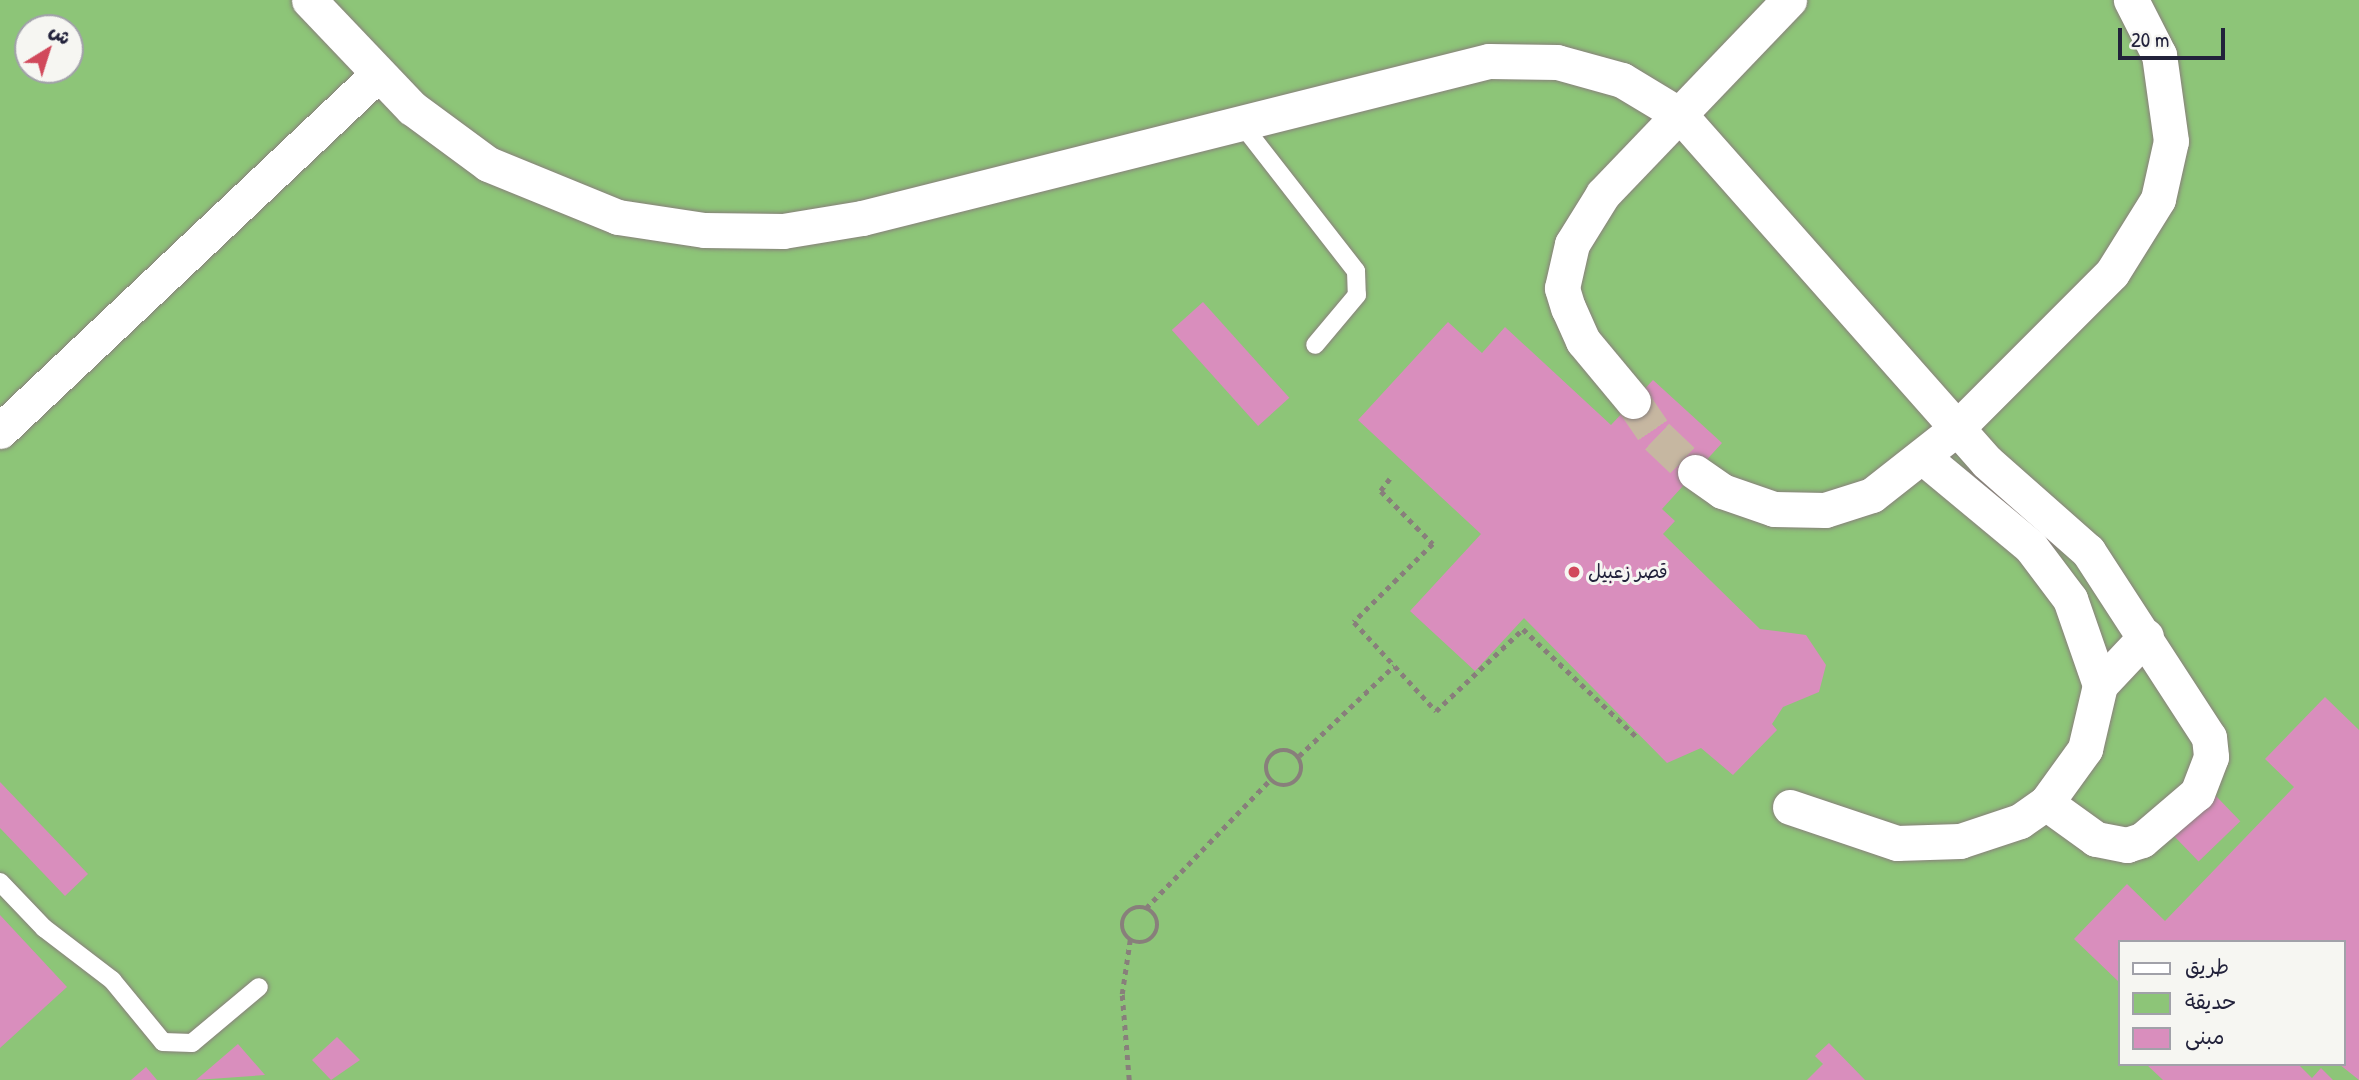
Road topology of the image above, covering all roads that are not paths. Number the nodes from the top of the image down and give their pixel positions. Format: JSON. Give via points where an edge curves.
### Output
{"nodes":[{"id":1,"x":309,"y":0,"type":"edge"},
{"id":2,"x":1789,"y":0,"type":"edge"},
{"id":3,"x":2131,"y":0,"type":"edge"},
{"id":4,"x":377,"y":75,"type":"junction"},
{"id":5,"x":1680,"y":116,"type":"junction"},
{"id":6,"x":1240,"y":122,"type":"junction"},
{"id":7,"x":1315,"y":345,"type":"dead end"},
{"id":8,"x":1633,"y":401,"type":"tunnel mouth"},
{"id":9,"x":1957,"y":428,"type":"junction"},
{"id":10,"x":0,"y":431,"type":"edge"},
{"id":11,"x":1924,"y":458,"type":"junction"},
{"id":12,"x":1695,"y":472,"type":"tunnel mouth"},
{"id":13,"x":2146,"y":636,"type":"junction"},
{"id":14,"x":2099,"y":685,"type":"junction"},
{"id":15,"x":2046,"y":803,"type":"junction"},
{"id":16,"x":1790,"y":807,"type":"dead end"},
{"id":17,"x":0,"y":882,"type":"edge"},
{"id":18,"x":259,"y":987,"type":"dead end"}],
"edges":[{"from":1,"to":4,"type":"street"},
{"from":2,"to":5,"type":"street"},
{"from":3,"to":9,"type":"street","via":[[2160,55],[2171,112],[2158,199],[2112,273]]},
{"from":4,"to":6,"type":"street","via":[[449,138],[530,185],[618,217],[704,230],[823,226]]},
{"from":4,"to":10,"type":"street"},
{"from":5,"to":6,"type":"street","via":[[1622,80],[1522,59],[1455,67]]},
{"from":5,"to":8,"type":"street","via":[[1584,219],[1564,271],[1562,288],[1583,341]]},
{"from":5,"to":9,"type":"street"},
{"from":6,"to":7,"type":"lane","via":[[1356,271],[1357,295]]},
{"from":9,"to":11,"type":"street"},
{"from":9,"to":13,"type":"street","via":[[2088,551]]},
{"from":11,"to":12,"type":"street","via":[[1872,495],[1825,510],[1746,502]]},
{"from":11,"to":14,"type":"street","via":[[2005,522],[2053,571],[2084,630]]},
{"from":13,"to":14,"type":"street"},
{"from":13,"to":15,"type":"street","via":[[2209,737],[2209,766],[2197,793],[2154,832],[2127,845],[2096,839]]},
{"from":14,"to":15,"type":"street","via":[[2085,749]]},
{"from":15,"to":16,"type":"street","via":[[1991,834],[1929,845],[1866,837]]},
{"from":17,"to":18,"type":"lane","via":[[112,980],[163,1042],[192,1043]]}]}
